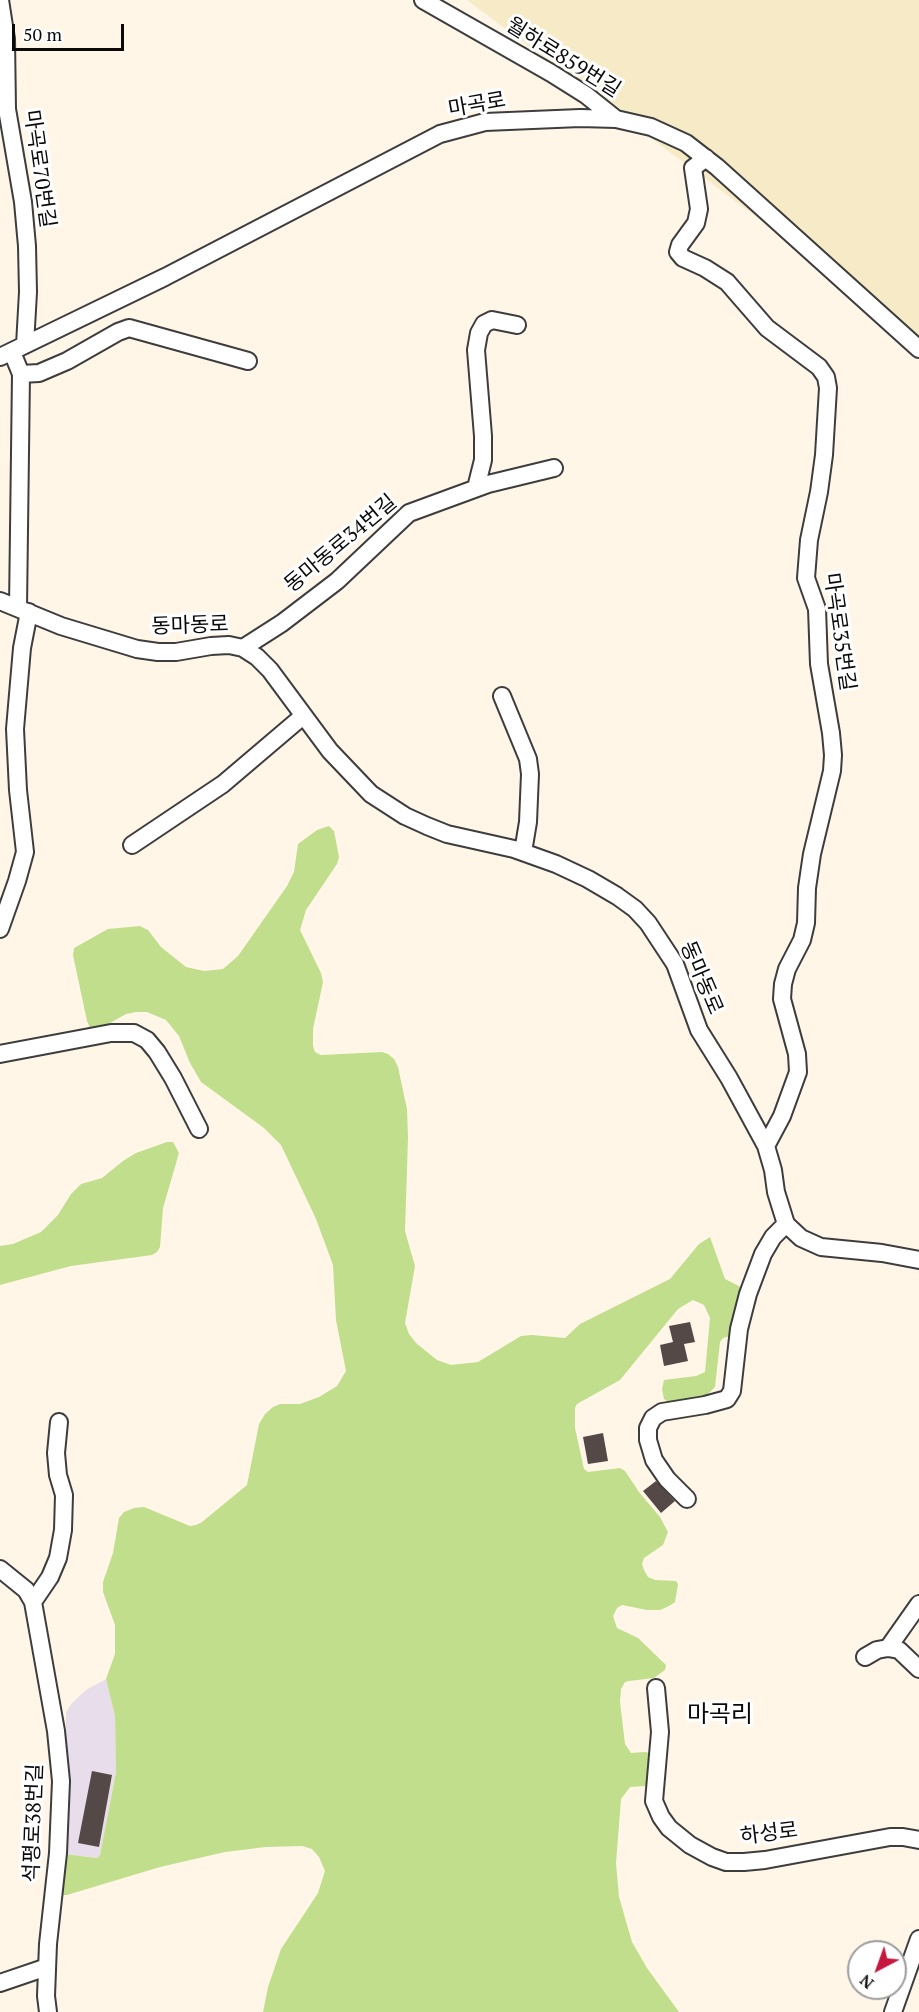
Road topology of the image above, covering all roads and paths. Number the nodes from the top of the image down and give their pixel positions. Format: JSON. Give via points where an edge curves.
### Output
{"nodes":[{"id":1,"x":0,"y":0,"type":"edge"},
{"id":2,"x":423,"y":0,"type":"edge"},
{"id":3,"x":616,"y":119,"type":"junction"},
{"id":4,"x":706,"y":158,"type":"junction"},
{"id":5,"x":517,"y":325,"type":"dead end"},
{"id":6,"x":919,"y":349,"type":"edge"},
{"id":7,"x":12,"y":352,"type":"edge"},
{"id":8,"x":248,"y":361,"type":"dead end"},
{"id":9,"x":21,"y":374,"type":"junction"},
{"id":10,"x":554,"y":468,"type":"dead end"},
{"id":11,"x":476,"y":488,"type":"junction"},
{"id":12,"x":0,"y":601,"type":"edge"},
{"id":13,"x":23,"y":610,"type":"junction"},
{"id":14,"x":243,"y":648,"type":"junction"},
{"id":15,"x":502,"y":696,"type":"dead end"},
{"id":16,"x":303,"y":716,"type":"junction"},
{"id":17,"x":132,"y":845,"type":"dead end"},
{"id":18,"x":522,"y":852,"type":"junction"},
{"id":19,"x":0,"y":928,"type":"edge"},
{"id":20,"x":0,"y":1054,"type":"edge"},
{"id":21,"x":199,"y":1130,"type":"dead end"},
{"id":22,"x":766,"y":1146,"type":"junction"},
{"id":23,"x":786,"y":1224,"type":"junction"},
{"id":24,"x":919,"y":1260,"type":"edge"},
{"id":25,"x":59,"y":1422,"type":"dead end"},
{"id":26,"x":687,"y":1499,"type":"dead end"},
{"id":27,"x":0,"y":1569,"type":"edge"},
{"id":28,"x":33,"y":1602,"type":"junction"},
{"id":29,"x":919,"y":1604,"type":"edge"},
{"id":30,"x":888,"y":1648,"type":"junction"},
{"id":31,"x":865,"y":1656,"type":"dead end"},
{"id":32,"x":919,"y":1669,"type":"edge"},
{"id":33,"x":656,"y":1688,"type":"dead end"},
{"id":34,"x":919,"y":1840,"type":"edge"},
{"id":35,"x":919,"y":1939,"type":"edge"},
{"id":36,"x":47,"y":1967,"type":"junction"},
{"id":37,"x":0,"y":1983,"type":"edge"},
{"id":38,"x":48,"y":2012,"type":"edge"},
{"id":39,"x":893,"y":2012,"type":"edge"}],
"edges":[{"from":1,"to":7,"type":"street","name":"마곡로70번길","via":[[7,48],[9,119],[27,246],[28,292]]},
{"from":2,"to":3,"type":"street","name":"월하로859번길","via":[[551,73]]},
{"from":3,"to":4,"type":"street","name":"마곡로","via":[[668,133]]},
{"from":3,"to":7,"type":"street","name":"마곡로","via":[[485,122],[440,134]]},
{"from":4,"to":6,"type":"street","name":"마곡로"},
{"from":4,"to":22,"type":"street","name":"마곡로35번길","via":[[693,168],[699,209],[696,223],[678,252],[726,282],[767,328],[819,367],[828,388],[824,455],[809,540],[807,578],[817,609],[818,655],[831,733],[832,771],[812,854],[806,923],[783,984],[782,999],[798,1072]]},
{"from":5,"to":11,"type":"street","via":[[492,320],[479,333],[476,350],[483,460]]},
{"from":7,"to":9,"type":"street"},
{"from":8,"to":9,"type":"street","via":[[129,328],[52,368]]},
{"from":9,"to":13,"type":"street"},
{"from":10,"to":11,"type":"street","name":"동마동로34번길"},
{"from":11,"to":14,"type":"street","name":"동마동로34번길","via":[[409,513],[337,581]]},
{"from":12,"to":13,"type":"street","name":"동마동로"},
{"from":13,"to":14,"type":"street","name":"동마동로","via":[[137,650],[176,652],[229,645]]},
{"from":13,"to":19,"type":"street","via":[[15,729],[25,852]]},
{"from":14,"to":16,"type":"street","name":"동마동로","via":[[270,670]]},
{"from":15,"to":18,"type":"street","via":[[529,766],[530,794]]},
{"from":16,"to":17,"type":"street","via":[[223,784]]},
{"from":16,"to":18,"type":"street","name":"동마동로","via":[[351,775],[371,794],[405,816],[447,834]]},
{"from":18,"to":22,"type":"street","name":"동마동로","via":[[588,879],[635,909],[648,923],[675,964],[699,1030]]},
{"from":20,"to":21,"type":"street","via":[[111,1033],[134,1033],[157,1052]]},
{"from":22,"to":23,"type":"street","name":"동마동로"},
{"from":23,"to":24,"type":"street","via":[[801,1238],[822,1247]]},
{"from":23,"to":26,"type":"street","via":[[773,1236],[763,1254],[748,1294],[739,1329],[732,1391],[727,1399],[662,1412],[648,1428],[654,1460]]},
{"from":25,"to":28,"type":"street","via":[[56,1453],[64,1495],[63,1530],[58,1558]]},
{"from":27,"to":28,"type":"street","via":[[26,1590]]},
{"from":28,"to":36,"type":"street","name":"석평로38번길","via":[[61,1781]]},
{"from":29,"to":30,"type":"street"},
{"from":30,"to":31,"type":"street"},
{"from":30,"to":32,"type":"street","via":[[899,1650]]},
{"from":33,"to":34,"type":"street","name":"하성로","via":[[660,1732],[654,1801],[669,1828],[690,1845],[726,1862],[744,1862],[890,1837]]},
{"from":35,"to":39,"type":"street"},
{"from":36,"to":37,"type":"street"},
{"from":36,"to":38,"type":"street","name":"석평로38번길"}]}
